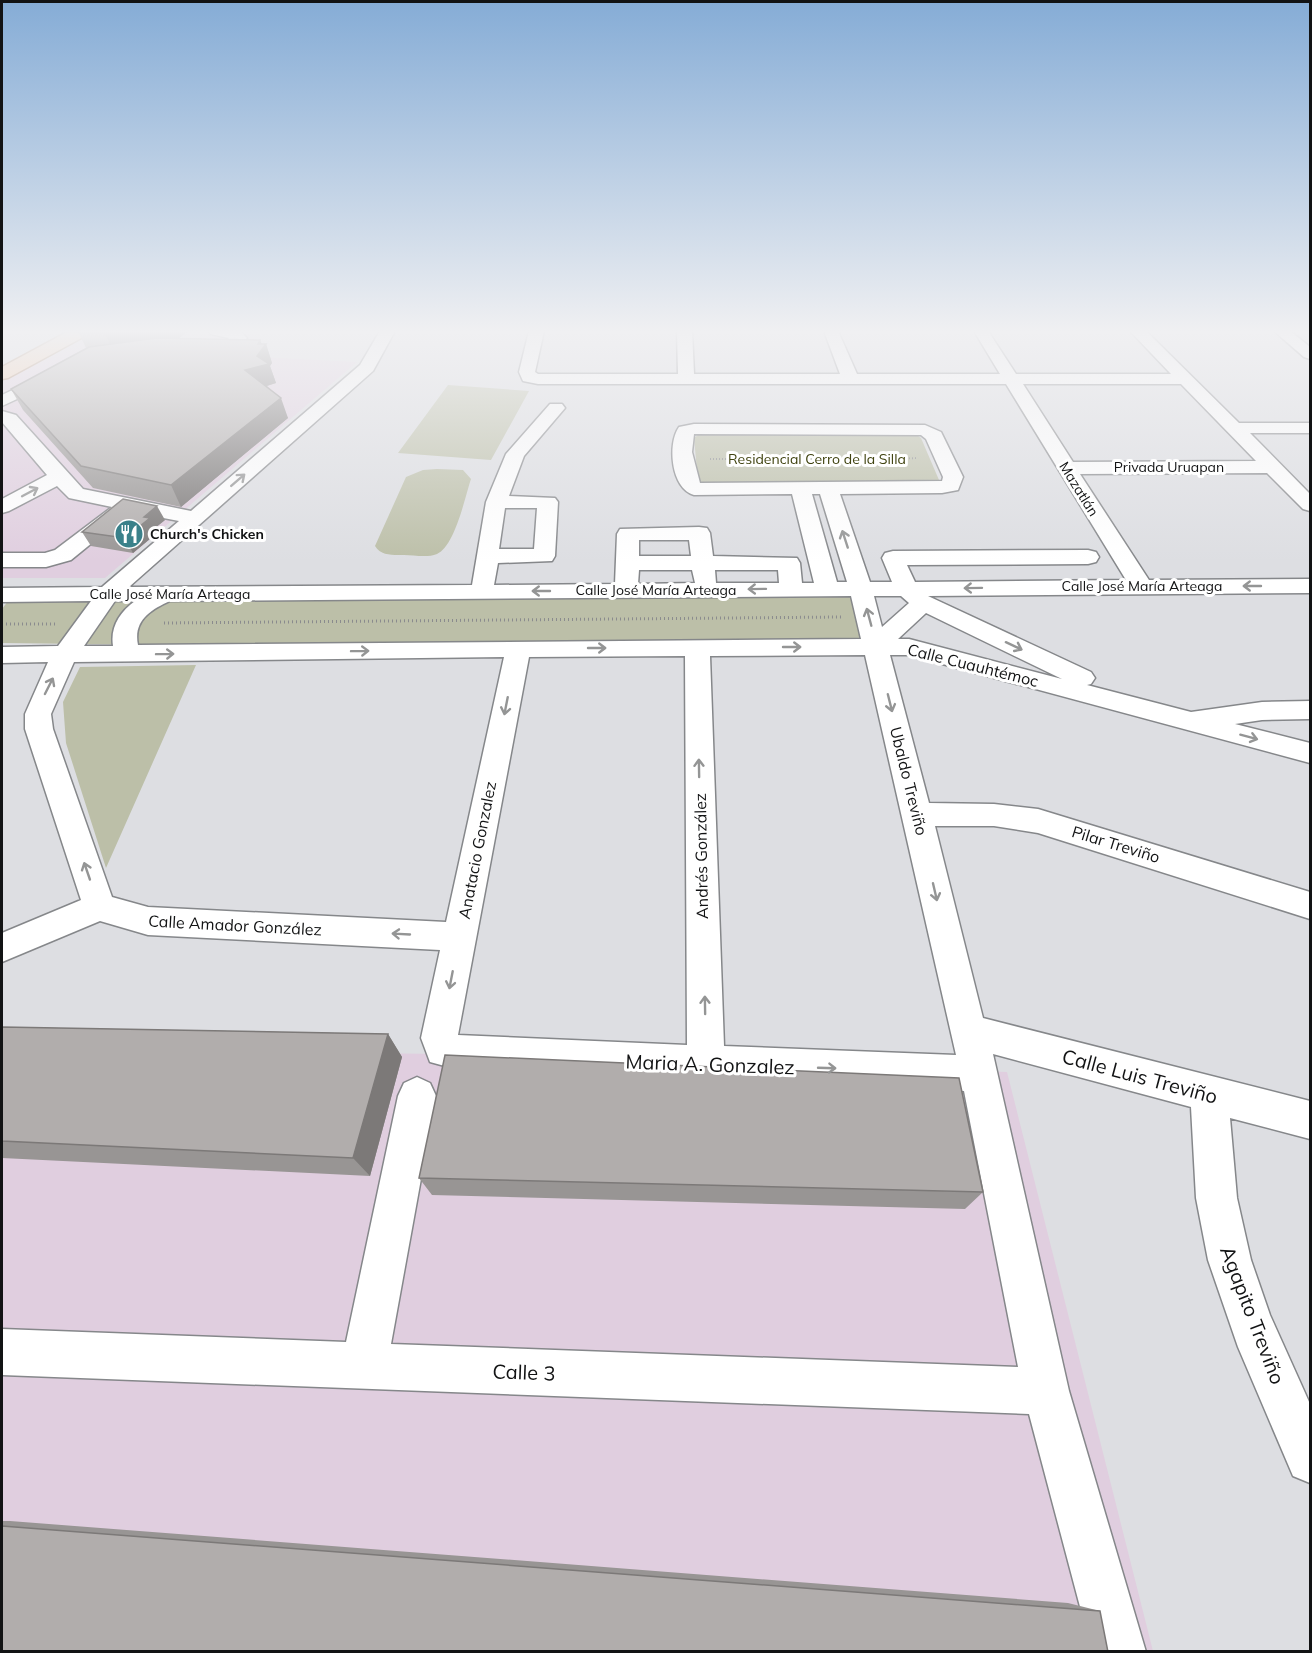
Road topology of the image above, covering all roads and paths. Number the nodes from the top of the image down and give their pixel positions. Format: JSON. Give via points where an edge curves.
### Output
{"nodes":[{"id":1,"x":321,"y":408,"type":"edge"},
{"id":2,"x":556,"y":408,"type":"dead end"},
{"id":3,"x":1029,"y":408,"type":"edge"},
{"id":4,"x":1216,"y":408,"type":"edge"},
{"id":5,"x":2,"y":416,"type":"edge"},
{"id":6,"x":1236,"y":428,"type":"junction"},
{"id":7,"x":1311,"y":428,"type":"edge"},
{"id":8,"x":805,"y":429,"type":"junction"},
{"id":9,"x":775,"y":459,"type":"dead end"},
{"id":10,"x":812,"y":459,"type":"junction"},
{"id":11,"x":853,"y":459,"type":"dead end"},
{"id":12,"x":1272,"y":467,"type":"junction"},
{"id":13,"x":1066,"y":468,"type":"junction"},
{"id":14,"x":59,"y":477,"type":"junction"},
{"id":15,"x":818,"y":490,"type":"junction"},
{"id":16,"x":496,"y":502,"type":"junction"},
{"id":17,"x":125,"y":505,"type":"junction"},
{"id":18,"x":1311,"y":505,"type":"edge"},
{"id":19,"x":2,"y":507,"type":"edge"},
{"id":20,"x":194,"y":518,"type":"junction"},
{"id":21,"x":488,"y":556,"type":"junction"},
{"id":22,"x":1088,"y":557,"type":"dead end"},
{"id":23,"x":996,"y":558,"type":"junction"},
{"id":24,"x":2,"y":560,"type":"edge"},
{"id":25,"x":628,"y":563,"type":"junction"},
{"id":26,"x":702,"y":563,"type":"junction"},
{"id":27,"x":1141,"y":586,"type":"junction"},
{"id":28,"x":1311,"y":586,"type":"edge"},
{"id":29,"x":1012,"y":587,"type":"junction"},
{"id":30,"x":827,"y":588,"type":"junction"},
{"id":31,"x":792,"y":589,"type":"junction"},
{"id":32,"x":861,"y":589,"type":"junction"},
{"id":33,"x":705,"y":590,"type":"junction"},
{"id":34,"x":482,"y":591,"type":"junction"},
{"id":35,"x":626,"y":591,"type":"junction"},
{"id":36,"x":108,"y":594,"type":"junction"},
{"id":37,"x":166,"y":594,"type":"junction"},
{"id":38,"x":2,"y":596,"type":"edge"},
{"id":39,"x":914,"y":596,"type":"junction"},
{"id":40,"x":868,"y":616,"type":"junction"},
{"id":41,"x":87,"y":623,"type":"junction"},
{"id":42,"x":127,"y":623,"type":"junction"},
{"id":43,"x":2,"y":624,"type":"edge"},
{"id":44,"x":876,"y":646,"type":"junction"},
{"id":45,"x":697,"y":648,"type":"junction"},
{"id":46,"x":518,"y":649,"type":"junction"},
{"id":47,"x":128,"y":654,"type":"junction"},
{"id":48,"x":2,"y":655,"type":"edge"},
{"id":49,"x":64,"y":656,"type":"junction"},
{"id":50,"x":1311,"y":710,"type":"edge"},
{"id":51,"x":1152,"y":711,"type":"junction"},
{"id":52,"x":1188,"y":721,"type":"junction"},
{"id":53,"x":1311,"y":753,"type":"edge"},
{"id":54,"x":917,"y":814,"type":"junction"},
{"id":55,"x":1311,"y":905,"type":"edge"},
{"id":56,"x":99,"y":907,"type":"junction"},
{"id":57,"x":459,"y":937,"type":"junction"},
{"id":58,"x":2,"y":948,"type":"edge"},
{"id":59,"x":969,"y":1031,"type":"junction"},
{"id":60,"x":443,"y":1050,"type":"joint"},
{"id":61,"x":706,"y":1064,"type":"junction"},
{"id":62,"x":979,"y":1074,"type":"junction"},
{"id":63,"x":1209,"y":1094,"type":"junction"},
{"id":64,"x":417,"y":1096,"type":"dead end"},
{"id":65,"x":1311,"y":1120,"type":"edge"},
{"id":66,"x":2,"y":1352,"type":"edge"},
{"id":67,"x":364,"y":1366,"type":"junction"},
{"id":68,"x":1046,"y":1391,"type":"junction"},
{"id":69,"x":1311,"y":1459,"type":"edge"},
{"id":70,"x":1119,"y":1652,"type":"edge"}],
"edges":[{"from":20,"to":1,"type":"street","one_way":true},
{"from":2,"to":16,"type":"street","via":[[515,454]]},
{"from":3,"to":13,"type":"street","name":"Mazatlán"},
{"from":4,"to":6,"type":"street"},
{"from":5,"to":14,"type":"street","via":[[10,419]]},
{"from":6,"to":7,"type":"street"},
{"from":6,"to":12,"type":"street"},
{"from":8,"to":10,"type":"path"},
{"from":8,"to":15,"type":"street","via":[[694,429],[682,434],[685,478],[694,489]]},
{"from":8,"to":15,"type":"street","via":[[925,430],[934,436],[953,477],[951,486],[942,487]]},
{"from":9,"to":10,"type":"path"},
{"from":10,"to":11,"type":"path"},
{"from":10,"to":15,"type":"path"},
{"from":12,"to":13,"type":"street","name":"Privada Uruapan"},
{"from":12,"to":18,"type":"street"},
{"from":13,"to":27,"type":"street","name":"Mazatlán"},
{"from":14,"to":17,"type":"street","via":[[76,494]]},
{"from":19,"to":14,"type":"street","one_way":true},
{"from":15,"to":30,"type":"street"},
{"from":32,"to":15,"type":"street","name":"Ubaldo Treviño","one_way":true},
{"from":16,"to":21,"type":"street"},
{"from":16,"to":21,"type":"street","via":[[548,502],[543,556]]},
{"from":17,"to":20,"type":"street"},
{"from":17,"to":24,"type":"street","via":[[63,555],[46,560]]},
{"from":20,"to":36,"type":"street"},
{"from":21,"to":34,"type":"street"},
{"from":22,"to":23,"type":"street"},
{"from":23,"to":29,"type":"street"},
{"from":23,"to":39,"type":"street","via":[[893,558]]},
{"from":25,"to":26,"type":"street"},
{"from":25,"to":26,"type":"street","via":[[628,534],[699,533]]},
{"from":25,"to":35,"type":"street"},
{"from":26,"to":31,"type":"street","via":[[789,563]]},
{"from":26,"to":33,"type":"street"},
{"from":28,"to":27,"type":"street","name":"Calle José María Arteaga","one_way":true},
{"from":27,"to":29,"type":"street","name":"Calle José María Arteaga"},
{"from":29,"to":39,"type":"street","name":"Calle José María Arteaga","one_way":true},
{"from":30,"to":31,"type":"street","name":"Calle José María Arteaga"},
{"from":30,"to":32,"type":"street","name":"Calle José María Arteaga"},
{"from":31,"to":33,"type":"street","name":"Calle José María Arteaga","one_way":true},
{"from":32,"to":39,"type":"street","name":"Calle José María Arteaga"},
{"from":32,"to":40,"type":"street","name":"Ubaldo Treviño"},
{"from":33,"to":35,"type":"street","name":"Calle José María Arteaga"},
{"from":35,"to":34,"type":"street","name":"Calle José María Arteaga","one_way":true},
{"from":34,"to":37,"type":"street","name":"Calle José María Arteaga"},
{"from":36,"to":37,"type":"street","name":"Calle José María Arteaga"},
{"from":36,"to":38,"type":"street","name":"Calle José María Arteaga"},
{"from":36,"to":41,"type":"street"},
{"from":37,"to":42,"type":"street","via":[[136,611]]},
{"from":39,"to":44,"type":"street"},
{"from":39,"to":51,"type":"street","one_way":true},
{"from":40,"to":42,"type":"path"},
{"from":44,"to":40,"type":"street","name":"Ubaldo Treviño","one_way":true},
{"from":41,"to":43,"type":"path"},
{"from":41,"to":49,"type":"street"},
{"from":42,"to":47,"type":"street","via":[[122,640]]},
{"from":45,"to":44,"type":"street","name":"Calle Cuauhtémoc","one_way":true},
{"from":44,"to":51,"type":"street","name":"Calle Cuauhtémoc","via":[[923,650]]},
{"from":44,"to":54,"type":"street","name":"Ubaldo Treviño","one_way":true},
{"from":46,"to":45,"type":"street","name":"Calle Cuauhtémoc","one_way":true},
{"from":61,"to":45,"type":"street","name":"Andrés González","one_way":true},
{"from":47,"to":46,"type":"street","one_way":true},
{"from":46,"to":57,"type":"street","name":"Anatacio Gonzalez","one_way":true},
{"from":47,"to":49,"type":"street"},
{"from":48,"to":49,"type":"street"},
{"from":56,"to":49,"type":"street","one_way":true,"via":[[39,729],[38,714]]},
{"from":50,"to":52,"type":"street","via":[[1228,713]]},
{"from":51,"to":52,"type":"street","name":"Calle Cuauhtémoc"},
{"from":52,"to":53,"type":"street","name":"Calle Cuauhtémoc","one_way":true},
{"from":54,"to":55,"type":"street","name":"Pilar Treviño","via":[[994,815],[1038,821]]},
{"from":54,"to":59,"type":"street","name":"Ubaldo Treviño","one_way":true},
{"from":57,"to":56,"type":"street","name":"Calle Amador González","one_way":true,"via":[[148,921]]},
{"from":56,"to":58,"type":"street"},
{"from":57,"to":60,"type":"street","name":"Anatacio Gonzalez","one_way":true,"via":[[439,1038]]},
{"from":59,"to":62,"type":"street","name":"Ubaldo Treviño"},
{"from":59,"to":63,"type":"street","name":"Calle Luis Treviño"},
{"from":60,"to":61,"type":"street","name":"Maria A. Gonzalez"},
{"from":61,"to":62,"type":"street","name":"Maria A. Gonzalez","one_way":true},
{"from":62,"to":68,"type":"street","name":"Ubaldo Treviño"},
{"from":63,"to":65,"type":"street","name":"Calle Luis Treviño"},
{"from":63,"to":69,"type":"street","name":"Agapito Treviño","via":[[1222,1231],[1259,1338]]},
{"from":64,"to":67,"type":"street"},
{"from":66,"to":67,"type":"street","name":"Calle 3"},
{"from":67,"to":68,"type":"street","name":"Calle 3"},
{"from":68,"to":70,"type":"street","name":"Ubaldo Treviño"}]}
